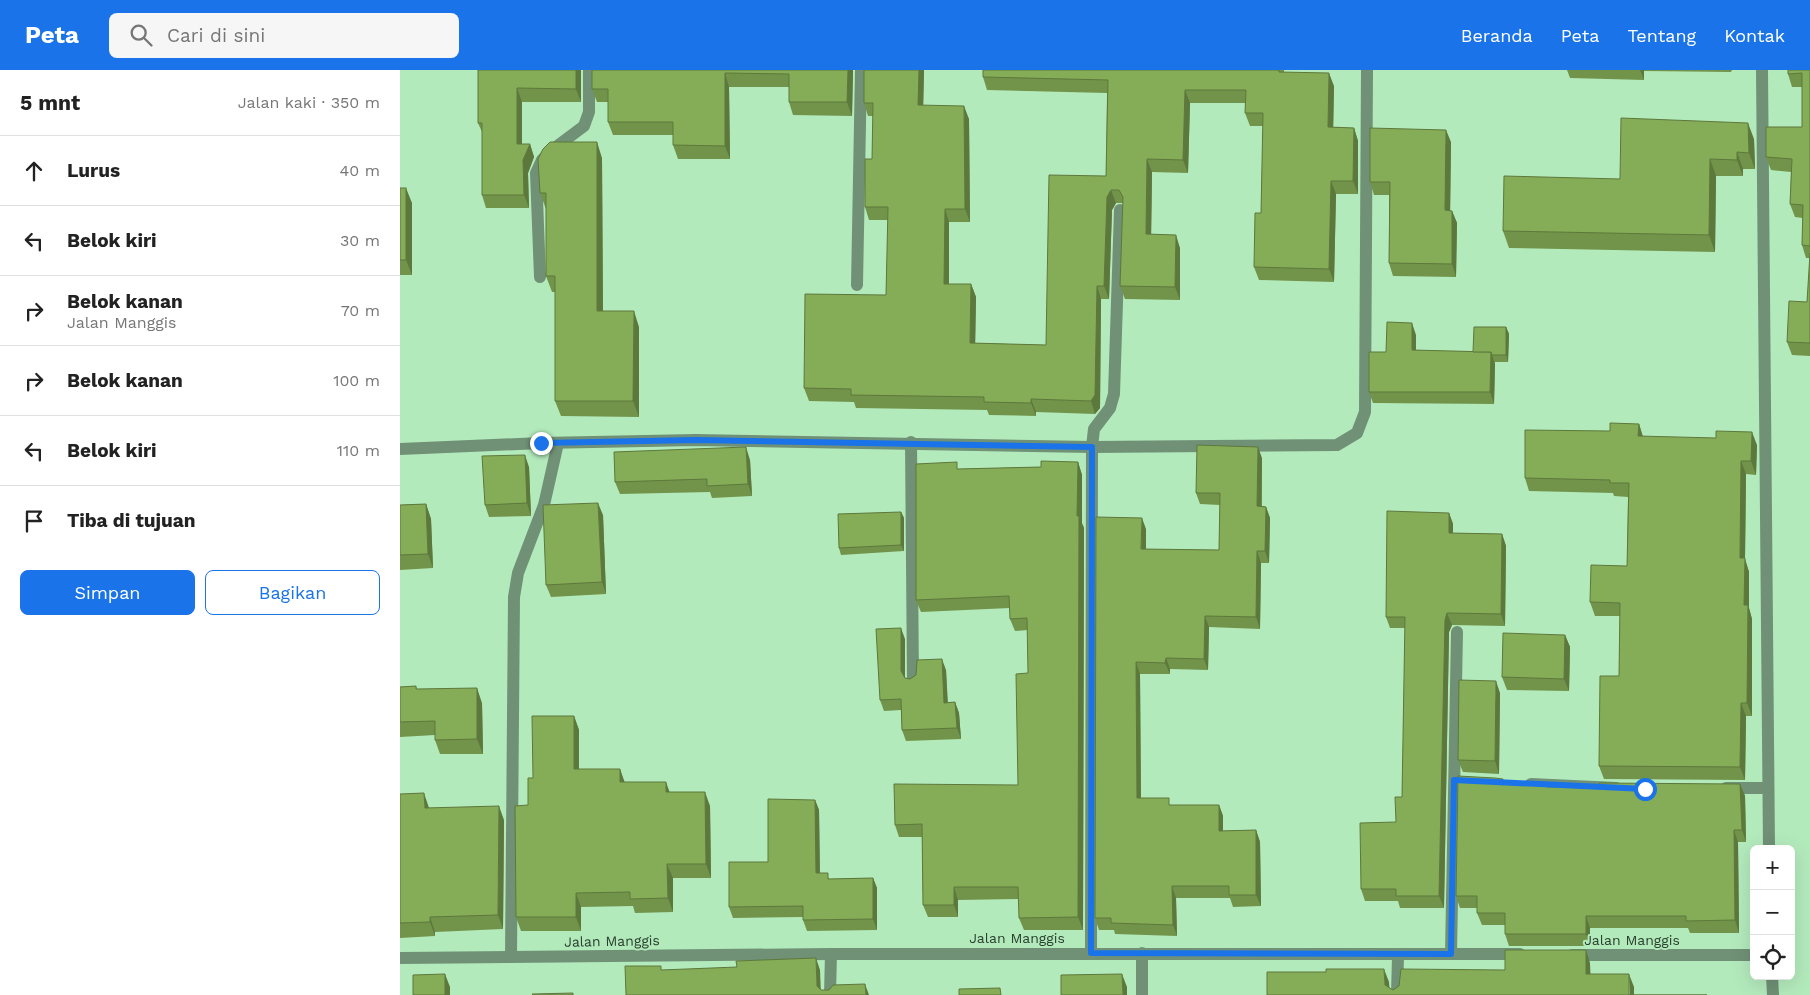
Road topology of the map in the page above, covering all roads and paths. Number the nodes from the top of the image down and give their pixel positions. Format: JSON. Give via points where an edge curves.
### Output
{"nodes":[{"id":1,"x":589,"y":70,"type":"edge"},
{"id":2,"x":861,"y":70,"type":"edge"},
{"id":3,"x":1367,"y":70,"type":"edge"},
{"id":4,"x":1762,"y":70,"type":"edge"},
{"id":5,"x":1120,"y":210,"type":"edge"},
{"id":6,"x":540,"y":277,"type":"dead end"},
{"id":7,"x":857,"y":284,"type":"dead end"},
{"id":8,"x":911,"y":442,"type":"junction"},
{"id":9,"x":558,"y":443,"type":"junction"},
{"id":10,"x":1092,"y":447,"type":"junction"},
{"id":11,"x":400,"y":449,"type":"edge"},
{"id":12,"x":1457,"y":632,"type":"dead end"},
{"id":13,"x":913,"y":682,"type":"edge"},
{"id":14,"x":1521,"y":783,"type":"edge"},
{"id":15,"x":1626,"y":788,"type":"edge"},
{"id":16,"x":1711,"y":788,"type":"edge"},
{"id":17,"x":1768,"y":788,"type":"junction"},
{"id":18,"x":1769,"y":845,"type":"edge"},
{"id":19,"x":1091,"y":953,"type":"junction"},
{"id":20,"x":1142,"y":953,"type":"junction"},
{"id":21,"x":831,"y":954,"type":"junction"},
{"id":22,"x":1451,"y":954,"type":"junction"},
{"id":23,"x":1529,"y":954,"type":"edge"},
{"id":24,"x":1559,"y":955,"type":"edge"},
{"id":25,"x":1750,"y":955,"type":"edge"},
{"id":26,"x":511,"y":956,"type":"junction"},
{"id":27,"x":1398,"y":956,"type":"junction"},
{"id":28,"x":400,"y":958,"type":"edge"},
{"id":29,"x":1772,"y":980,"type":"edge"},
{"id":30,"x":830,"y":995,"type":"edge"},
{"id":31,"x":1142,"y":995,"type":"edge"},
{"id":32,"x":1397,"y":995,"type":"edge"},
{"id":33,"x":1773,"y":995,"type":"edge"}],
"edges":[{"from":1,"to":6,"type":"street","via":[[589,112],[584,126],[552,150],[536,173]]},
{"from":2,"to":7,"type":"street"},
{"from":3,"to":10,"type":"street","via":[[1365,412],[1357,433],[1337,445]]},
{"from":4,"to":17,"type":"street"},
{"from":5,"to":10,"type":"street","via":[[1114,394],[1110,408],[1094,429]]},
{"from":8,"to":9,"type":"street","via":[[696,440]]},
{"from":8,"to":10,"type":"street"},
{"from":8,"to":13,"type":"street"},
{"from":9,"to":11,"type":"street"},
{"from":9,"to":26,"type":"street","via":[[544,505],[518,573],[514,597]]},
{"from":10,"to":19,"type":"street"},
{"from":12,"to":22,"type":"street","via":[[1458,780]]},
{"from":14,"to":15,"type":"street"},
{"from":16,"to":17,"type":"street"},
{"from":17,"to":18,"type":"street"},
{"from":19,"to":20,"type":"street","name":"Jalan Manggis"},
{"from":19,"to":21,"type":"street","name":"Jalan Manggis"},
{"from":20,"to":27,"type":"street","name":"Jalan Manggis"},
{"from":20,"to":31,"type":"street"},
{"from":21,"to":26,"type":"street","name":"Jalan Manggis"},
{"from":21,"to":30,"type":"street"},
{"from":22,"to":23,"type":"street","name":"Jalan Manggis"},
{"from":22,"to":27,"type":"street","name":"Jalan Manggis"},
{"from":24,"to":25,"type":"street","name":"Jalan Manggis"},
{"from":26,"to":28,"type":"street","name":"Jalan Manggis"},
{"from":27,"to":32,"type":"street"},
{"from":29,"to":33,"type":"street"}]}
